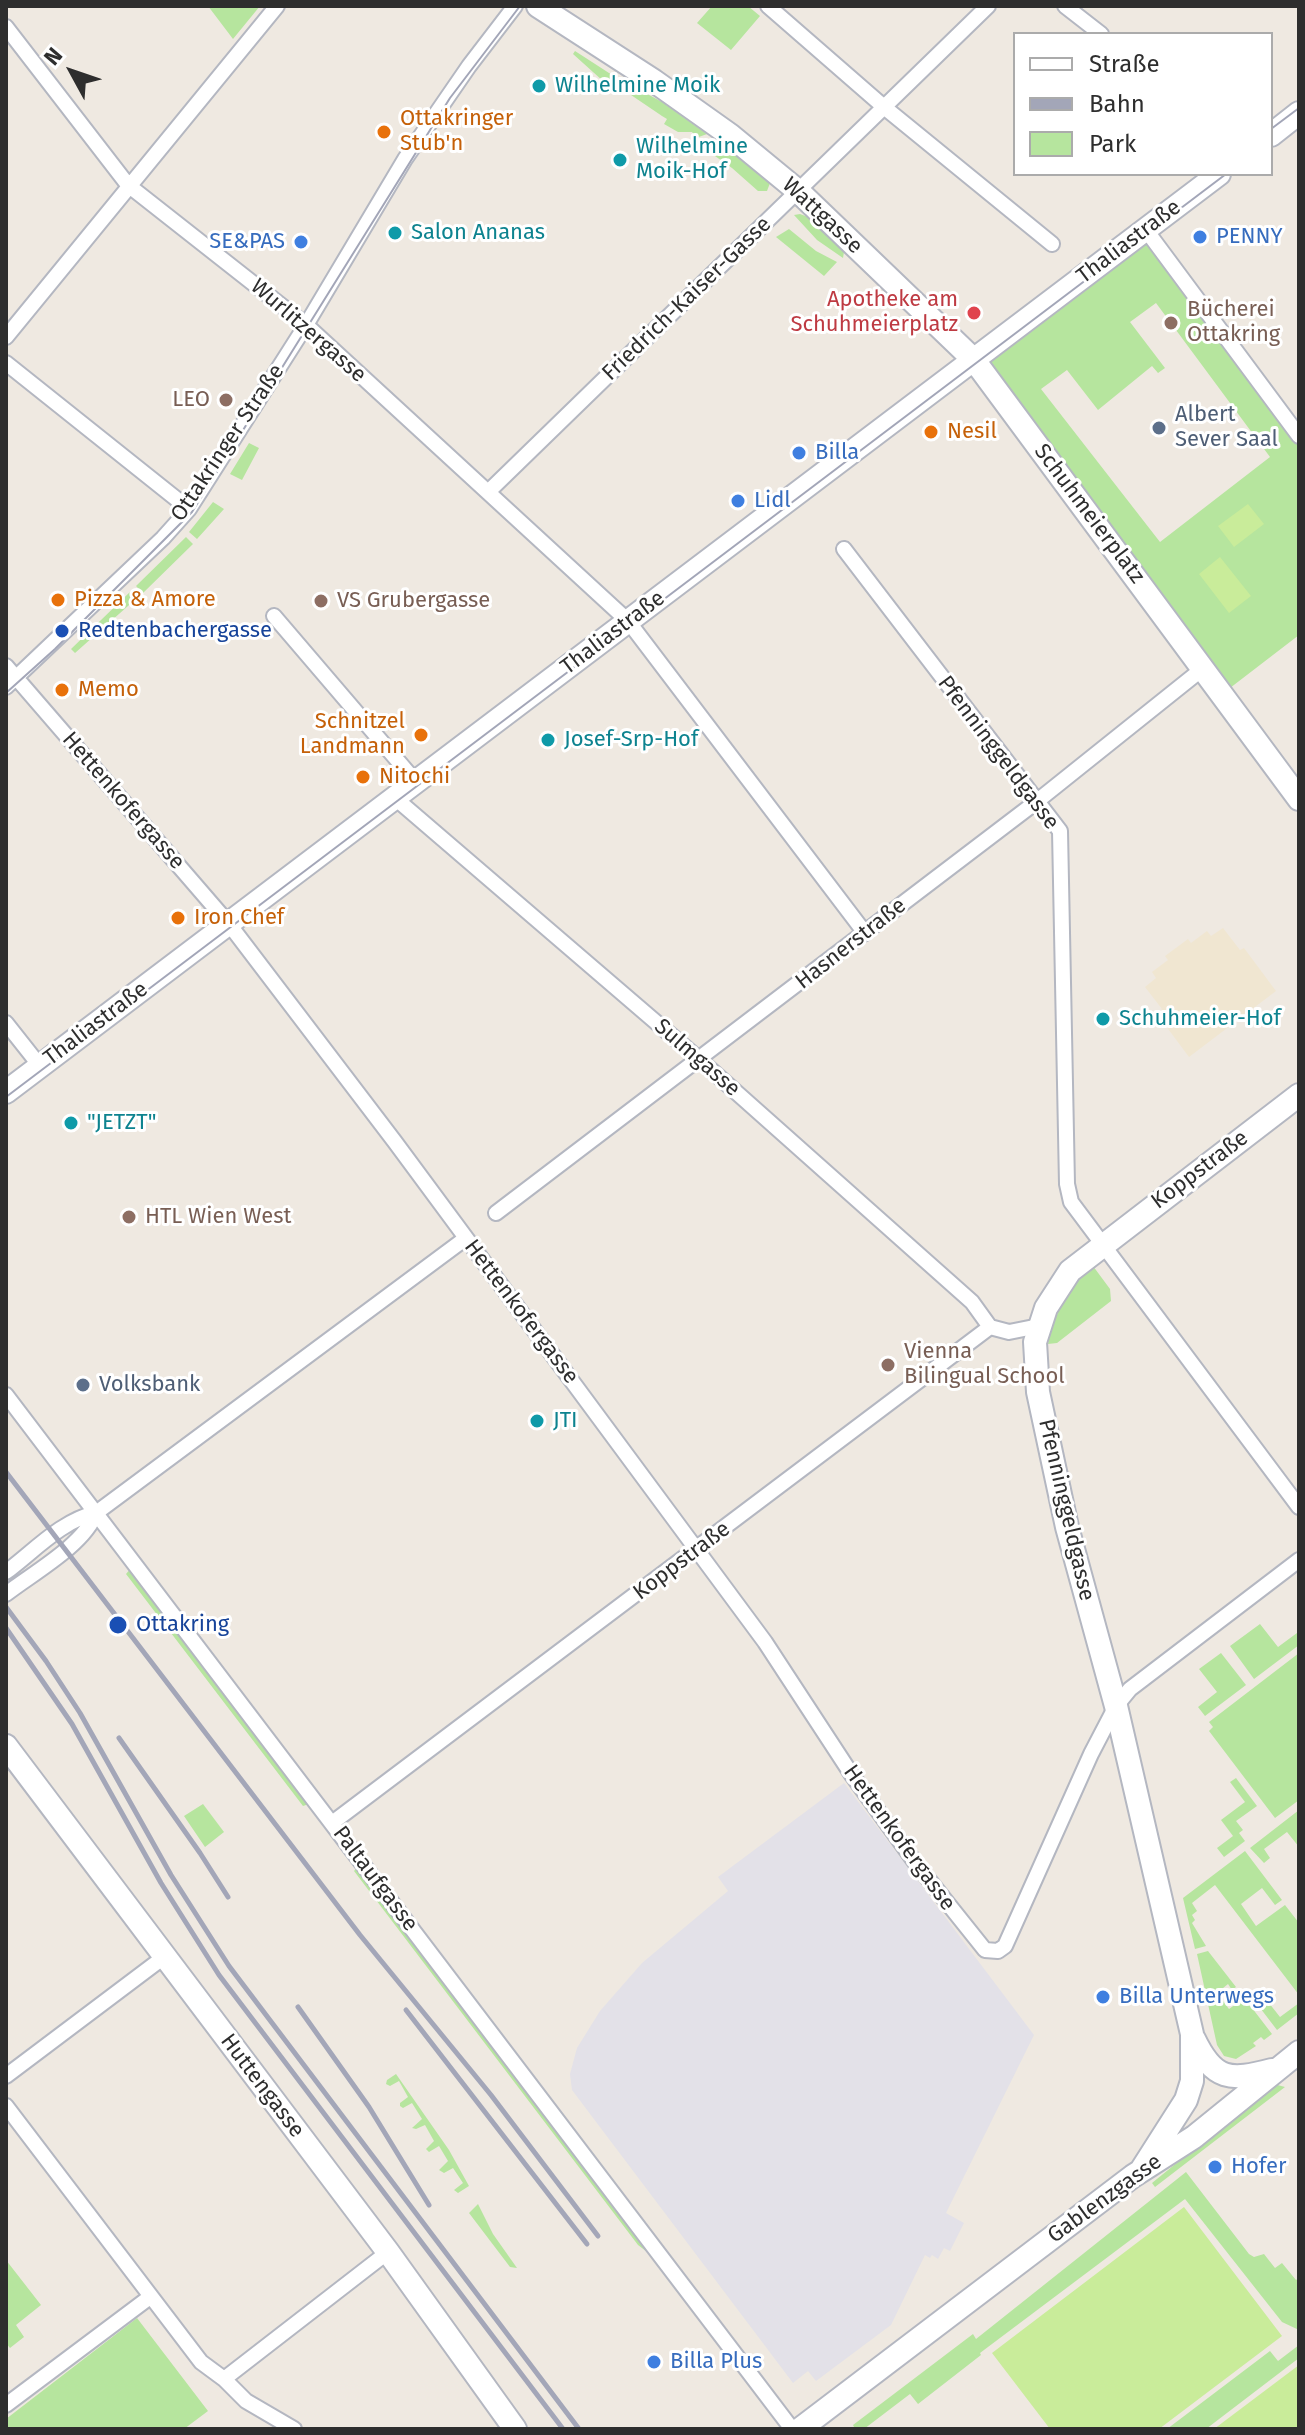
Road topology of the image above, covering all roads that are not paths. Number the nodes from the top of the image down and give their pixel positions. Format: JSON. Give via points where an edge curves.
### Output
{"nodes":[{"id":1,"x":277,"y":6,"type":"edge"},
{"id":2,"x":515,"y":6,"type":"edge"},
{"id":3,"x":538,"y":6,"type":"edge"},
{"id":4,"x":768,"y":6,"type":"edge"},
{"id":5,"x":988,"y":6,"type":"edge"},
{"id":6,"x":1065,"y":6,"type":"edge"},
{"id":7,"x":6,"y":27,"type":"edge"},
{"id":8,"x":1098,"y":32,"type":"edge"},
{"id":9,"x":884,"y":107,"type":"junction"},
{"id":10,"x":1299,"y":113,"type":"edge"},
{"id":11,"x":1273,"y":133,"type":"edge"},
{"id":12,"x":1216,"y":176,"type":"edge"},
{"id":13,"x":128,"y":185,"type":"junction"},
{"id":14,"x":798,"y":191,"type":"junction"},
{"id":15,"x":1146,"y":230,"type":"junction"},
{"id":16,"x":1052,"y":244,"type":"dead end"},
{"id":17,"x":306,"y":325,"type":"junction"},
{"id":18,"x":6,"y":337,"type":"edge"},
{"id":19,"x":974,"y":360,"type":"junction"},
{"id":20,"x":6,"y":363,"type":"edge"},
{"id":21,"x":1299,"y":436,"type":"edge"},
{"id":22,"x":488,"y":492,"type":"junction"},
{"id":23,"x":189,"y":509,"type":"junction"},
{"id":24,"x":844,"y":549,"type":"dead end"},
{"id":25,"x":274,"y":616,"type":"dead end"},
{"id":26,"x":628,"y":621,"type":"junction"},
{"id":27,"x":6,"y":666,"type":"edge"},
{"id":28,"x":1201,"y":670,"type":"junction"},
{"id":29,"x":11,"y":682,"type":"edge"},
{"id":30,"x":416,"y":782,"type":"junction"},
{"id":31,"x":395,"y":798,"type":"junction"},
{"id":32,"x":1299,"y":799,"type":"edge"},
{"id":33,"x":1036,"y":802,"type":"junction"},
{"id":34,"x":229,"y":924,"type":"junction"},
{"id":35,"x":865,"y":933,"type":"junction"},
{"id":36,"x":6,"y":1023,"type":"edge"},
{"id":37,"x":700,"y":1060,"type":"junction"},
{"id":38,"x":40,"y":1066,"type":"junction"},
{"id":39,"x":6,"y":1092,"type":"edge"},
{"id":40,"x":1299,"y":1095,"type":"edge"},
{"id":41,"x":496,"y":1213,"type":"dead end"},
{"id":42,"x":466,"y":1238,"type":"junction"},
{"id":43,"x":1101,"y":1245,"type":"junction"},
{"id":44,"x":1039,"y":1326,"type":"junction"},
{"id":45,"x":990,"y":1327,"type":"junction"},
{"id":46,"x":6,"y":1395,"type":"edge"},
{"id":47,"x":1299,"y":1507,"type":"edge"},
{"id":48,"x":96,"y":1513,"type":"junction"},
{"id":49,"x":697,"y":1550,"type":"junction"},
{"id":50,"x":1299,"y":1560,"type":"edge"},
{"id":51,"x":6,"y":1572,"type":"edge"},
{"id":52,"x":6,"y":1594,"type":"edge"},
{"id":53,"x":1116,"y":1706,"type":"junction"},
{"id":54,"x":6,"y":1746,"type":"edge"},
{"id":55,"x":332,"y":1823,"type":"junction"},
{"id":56,"x":164,"y":1957,"type":"junction"},
{"id":57,"x":1192,"y":2034,"type":"junction"},
{"id":58,"x":1299,"y":2052,"type":"edge"},
{"id":59,"x":1278,"y":2069,"type":"junction"},
{"id":60,"x":6,"y":2076,"type":"edge"},
{"id":61,"x":6,"y":2106,"type":"edge"},
{"id":62,"x":1142,"y":2169,"type":"junction"},
{"id":63,"x":388,"y":2252,"type":"junction"},
{"id":64,"x":150,"y":2297,"type":"junction"},
{"id":65,"x":224,"y":2379,"type":"junction"},
{"id":66,"x":6,"y":2405,"type":"edge"},
{"id":67,"x":294,"y":2429,"type":"edge"},
{"id":68,"x":515,"y":2429,"type":"edge"},
{"id":69,"x":792,"y":2429,"type":"edge"},
{"id":70,"x":800,"y":2429,"type":"edge"}],
"edges":[{"from":1,"to":13,"type":"street"},
{"from":2,"to":17,"type":"street","name":"Ottakringer Straße","via":[[405,159]]},
{"from":3,"to":14,"type":"main road","name":"Wattgasse","via":[[730,135]]},
{"from":4,"to":9,"type":"street"},
{"from":5,"to":9,"type":"street","name":"Friedrich-Kaiser-Gasse"},
{"from":6,"to":8,"type":"street"},
{"from":7,"to":13,"type":"street","name":"Wurlitzergasse"},
{"from":9,"to":14,"type":"street","name":"Friedrich-Kaiser-Gasse"},
{"from":9,"to":16,"type":"street"},
{"from":10,"to":11,"type":"main road"},
{"from":12,"to":15,"type":"main road","name":"Thaliastraße"},
{"from":13,"to":17,"type":"street","name":"Wurlitzergasse"},
{"from":13,"to":18,"type":"street"},
{"from":14,"to":19,"type":"main road","name":"Wattgasse"},
{"from":14,"to":22,"type":"street","name":"Friedrich-Kaiser-Gasse"},
{"from":15,"to":19,"type":"main road","name":"Thaliastraße"},
{"from":15,"to":21,"type":"street"},
{"from":17,"to":22,"type":"street","name":"Wurlitzergasse"},
{"from":17,"to":23,"type":"street","name":"Ottakringer Straße"},
{"from":19,"to":26,"type":"main road","name":"Thaliastraße"},
{"from":19,"to":28,"type":"main road","name":"Schuhmeierplatz"},
{"from":20,"to":23,"type":"street"},
{"from":22,"to":26,"type":"street","name":"Wurlitzergasse"},
{"from":23,"to":29,"type":"street","name":"Ottakringer Straße"},
{"from":24,"to":33,"type":"street","name":"Pfenninggeldgasse"},
{"from":25,"to":30,"type":"street"},
{"from":26,"to":30,"type":"main road","name":"Thaliastraße"},
{"from":26,"to":35,"type":"street","name":"Wurlitzergasse"},
{"from":27,"to":29,"type":"street"},
{"from":28,"to":32,"type":"main road","name":"Schuhmeierplatz"},
{"from":28,"to":33,"type":"street","name":"Hasnerstraße"},
{"from":29,"to":34,"type":"street","name":"Hettenkofergasse"},
{"from":30,"to":31,"type":"main road","name":"Thaliastraße"},
{"from":31,"to":34,"type":"main road","name":"Thaliastraße"},
{"from":31,"to":37,"type":"street","name":"Sulmgasse"},
{"from":33,"to":35,"type":"street","name":"Hasnerstraße"},
{"from":33,"to":43,"type":"street","name":"Pfenninggeldgasse","via":[[1060,831],[1067,1184],[1071,1202]]},
{"from":34,"to":38,"type":"main road","name":"Thaliastraße"},
{"from":34,"to":42,"type":"street","name":"Hettenkofergasse"},
{"from":35,"to":37,"type":"street","name":"Hasnerstraße"},
{"from":36,"to":38,"type":"street"},
{"from":37,"to":41,"type":"street","name":"Hasnerstraße"},
{"from":37,"to":45,"type":"street","name":"Sulmgasse","via":[[972,1302]]},
{"from":38,"to":39,"type":"main road","name":"Thaliastraße"},
{"from":40,"to":43,"type":"main road","name":"Koppstraße"},
{"from":42,"to":48,"type":"street"},
{"from":42,"to":49,"type":"street","name":"Hettenkofergasse"},
{"from":43,"to":44,"type":"main road","name":"Pfenninggeldgasse","via":[[1070,1271]]},
{"from":43,"to":47,"type":"street"},
{"from":44,"to":45,"type":"street","via":[[1009,1332]]},
{"from":44,"to":53,"type":"main road","name":"Pfenninggeldgasse","via":[[1038,1392],[1067,1527]]},
{"from":45,"to":49,"type":"street","name":"Koppstraße"},
{"from":46,"to":48,"type":"street","name":"Paltaufgasse"},
{"from":48,"to":51,"type":"street","via":[[67,1525]]},
{"from":48,"to":52,"type":"street","via":[[78,1540]]},
{"from":48,"to":55,"type":"street","name":"Paltaufgasse"},
{"from":49,"to":53,"type":"street","name":"Hettenkofergasse","via":[[852,1775],[985,1950],[1005,1946]]},
{"from":49,"to":55,"type":"street","name":"Koppstraße"},
{"from":50,"to":53,"type":"street","via":[[1130,1689]]},
{"from":53,"to":57,"type":"main road","name":"Pfenninggeldgasse"},
{"from":54,"to":56,"type":"main road","name":"Huttengasse"},
{"from":55,"to":69,"type":"street","name":"Paltaufgasse"},
{"from":56,"to":60,"type":"street"},
{"from":56,"to":63,"type":"main road","name":"Huttengasse"},
{"from":57,"to":59,"type":"main road","via":[[1207,2063],[1227,2075],[1241,2078]]},
{"from":57,"to":62,"type":"main road","name":"Pfenninggeldgasse","via":[[1192,2081],[1186,2100]]},
{"from":58,"to":59,"type":"main road","name":"Gablenzgasse"},
{"from":59,"to":62,"type":"main road","name":"Gablenzgasse","via":[[1194,2137]]},
{"from":61,"to":64,"type":"street"},
{"from":62,"to":70,"type":"main road","name":"Gablenzgasse"},
{"from":63,"to":65,"type":"street"},
{"from":63,"to":68,"type":"main road","name":"Huttengasse"},
{"from":64,"to":65,"type":"street","via":[[201,2362]]},
{"from":64,"to":66,"type":"street"},
{"from":65,"to":67,"type":"street","via":[[246,2401]]}]}
